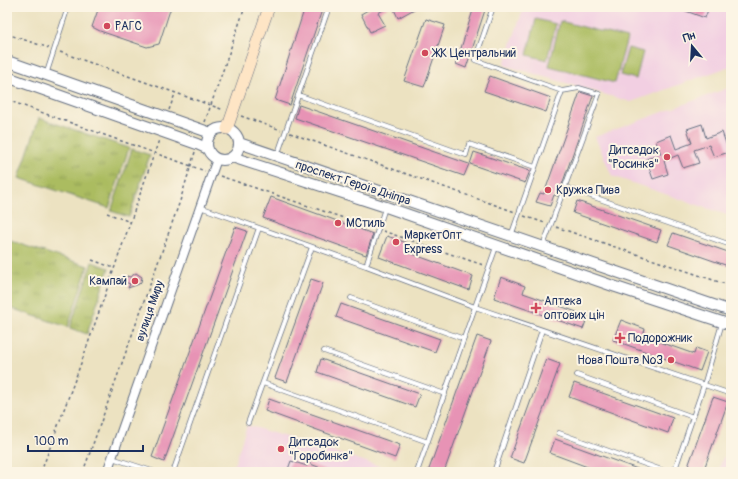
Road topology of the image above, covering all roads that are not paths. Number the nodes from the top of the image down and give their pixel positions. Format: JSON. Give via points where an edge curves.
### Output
{"nodes":[{"id":1,"x":68,"y":7,"type":"edge"},
{"id":2,"x":269,"y":7,"type":"edge"},
{"id":3,"x":329,"y":7,"type":"edge"},
{"id":4,"x":493,"y":7,"type":"edge"},
{"id":5,"x":7,"y":61,"type":"edge"},
{"id":6,"x":46,"y":75,"type":"junction"},
{"id":7,"x":7,"y":77,"type":"edge"},
{"id":8,"x":562,"y":91,"type":"junction"},
{"id":9,"x":298,"y":95,"type":"junction"},
{"id":10,"x":227,"y":129,"type":"junction"},
{"id":11,"x":206,"y":132,"type":"junction"},
{"id":12,"x":238,"y":143,"type":"junction"},
{"id":13,"x":208,"y":149,"type":"junction"},
{"id":14,"x":232,"y":157,"type":"junction"},
{"id":15,"x":277,"y":157,"type":"junction"},
{"id":16,"x":217,"y":158,"type":"junction"},
{"id":17,"x":536,"y":167,"type":"junction"},
{"id":18,"x":565,"y":187,"type":"junction"},
{"id":19,"x":200,"y":206,"type":"junction"},
{"id":20,"x":386,"y":207,"type":"junction"},
{"id":21,"x":472,"y":222,"type":"junction"},
{"id":22,"x":259,"y":228,"type":"junction"},
{"id":23,"x":466,"y":236,"type":"junction"},
{"id":24,"x":512,"y":236,"type":"junction"},
{"id":25,"x":731,"y":245,"type":"edge"},
{"id":26,"x":496,"y":246,"type":"junction"},
{"id":27,"x":312,"y":247,"type":"junction"},
{"id":28,"x":543,"y":247,"type":"junction"},
{"id":29,"x":366,"y":266,"type":"junction"},
{"id":30,"x":618,"y":272,"type":"junction"},
{"id":31,"x":613,"y":286,"type":"junction"},
{"id":32,"x":351,"y":298,"type":"dead end"},
{"id":33,"x":475,"y":307,"type":"junction"},
{"id":34,"x":731,"y":311,"type":"edge"},
{"id":35,"x":727,"y":324,"type":"edge"},
{"id":36,"x":542,"y":330,"type":"junction"},
{"id":37,"x":464,"y":339,"type":"junction"},
{"id":38,"x":324,"y":351,"type":"dead end"},
{"id":39,"x":577,"y":375,"type":"dead end"},
{"id":40,"x":263,"y":383,"type":"junction"},
{"id":41,"x":704,"y":385,"type":"junction"},
{"id":42,"x":445,"y":394,"type":"junction"},
{"id":43,"x":731,"y":394,"type":"edge"},
{"id":44,"x":693,"y":417,"type":"junction"},
{"id":45,"x":248,"y":423,"type":"dead end"},
{"id":46,"x":559,"y":433,"type":"dead end"},
{"id":47,"x":428,"y":442,"type":"junction"},
{"id":48,"x":112,"y":458,"type":"junction"},
{"id":49,"x":107,"y":472,"type":"edge"},
{"id":50,"x":156,"y":472,"type":"edge"},
{"id":51,"x":173,"y":472,"type":"edge"},
{"id":52,"x":417,"y":472,"type":"edge"},
{"id":53,"x":504,"y":472,"type":"edge"},
{"id":54,"x":667,"y":472,"type":"edge"},
{"id":55,"x":674,"y":472,"type":"edge"}],
"edges":[{"from":1,"to":6,"type":"lane"},
{"from":2,"to":10,"type":"main road"},
{"from":3,"to":9,"type":"lane"},
{"from":4,"to":8,"type":"lane","via":[[475,60]]},
{"from":5,"to":6,"type":"street"},
{"from":6,"to":11,"type":"street"},
{"from":7,"to":13,"type":"street"},
{"from":8,"to":17,"type":"lane"},
{"from":8,"to":18,"type":"lane","via":[[579,88],[599,94]]},
{"from":9,"to":15,"type":"lane"},
{"from":9,"to":17,"type":"lane","via":[[466,155],[469,144]]},
{"from":10,"to":11,"type":"street"},
{"from":10,"to":12,"type":"street","via":[[235,134]]},
{"from":11,"to":13,"type":"street"},
{"from":12,"to":14,"type":"street"},
{"from":12,"to":15,"type":"street","name":"проспект Героїв Дніпра"},
{"from":13,"to":16,"type":"street"},
{"from":14,"to":16,"type":"street"},
{"from":14,"to":20,"type":"street","name":"проспект Героїв Дніпра"},
{"from":15,"to":21,"type":"street","name":"проспект Героїв Дніпра"},
{"from":16,"to":19,"type":"street","name":"вулиця Миру"},
{"from":17,"to":24,"type":"lane"},
{"from":18,"to":25,"type":"lane"},
{"from":18,"to":28,"type":"lane"},
{"from":19,"to":22,"type":"lane"},
{"from":19,"to":48,"type":"street","name":"вулиця Миру"},
{"from":20,"to":23,"type":"street","name":"проспект Героїв Дніпра"},
{"from":20,"to":29,"type":"lane"},
{"from":21,"to":23,"type":"street"},
{"from":21,"to":24,"type":"street","name":"проспект Героїв Дніпра"},
{"from":22,"to":27,"type":"lane"},
{"from":22,"to":51,"type":"lane"},
{"from":23,"to":26,"type":"street","name":"проспект Героїв Дніпра"},
{"from":24,"to":28,"type":"street","name":"проспект Героїв Дніпра"},
{"from":26,"to":31,"type":"street","name":"проспект Героїв Дніпра"},
{"from":26,"to":33,"type":"lane"},
{"from":27,"to":29,"type":"lane"},
{"from":27,"to":40,"type":"lane"},
{"from":28,"to":30,"type":"street","name":"проспект Героїв Дніпра"},
{"from":29,"to":33,"type":"lane"},
{"from":30,"to":31,"type":"street"},
{"from":30,"to":34,"type":"street","name":"проспект Героїв Дніпра"},
{"from":31,"to":35,"type":"street","name":"проспект Героїв Дніпра"},
{"from":32,"to":37,"type":"lane"},
{"from":33,"to":36,"type":"lane"},
{"from":33,"to":37,"type":"lane"},
{"from":35,"to":41,"type":"lane"},
{"from":36,"to":41,"type":"lane"},
{"from":36,"to":53,"type":"lane","via":[[495,469]]},
{"from":37,"to":42,"type":"lane"},
{"from":38,"to":42,"type":"lane"},
{"from":39,"to":44,"type":"lane"},
{"from":40,"to":45,"type":"lane"},
{"from":40,"to":47,"type":"lane"},
{"from":41,"to":43,"type":"lane"},
{"from":41,"to":44,"type":"lane"},
{"from":42,"to":47,"type":"lane"},
{"from":44,"to":55,"type":"lane"},
{"from":46,"to":54,"type":"lane"},
{"from":47,"to":52,"type":"lane"},
{"from":48,"to":49,"type":"street","name":"вулиця Миру"},
{"from":48,"to":50,"type":"lane"}]}
